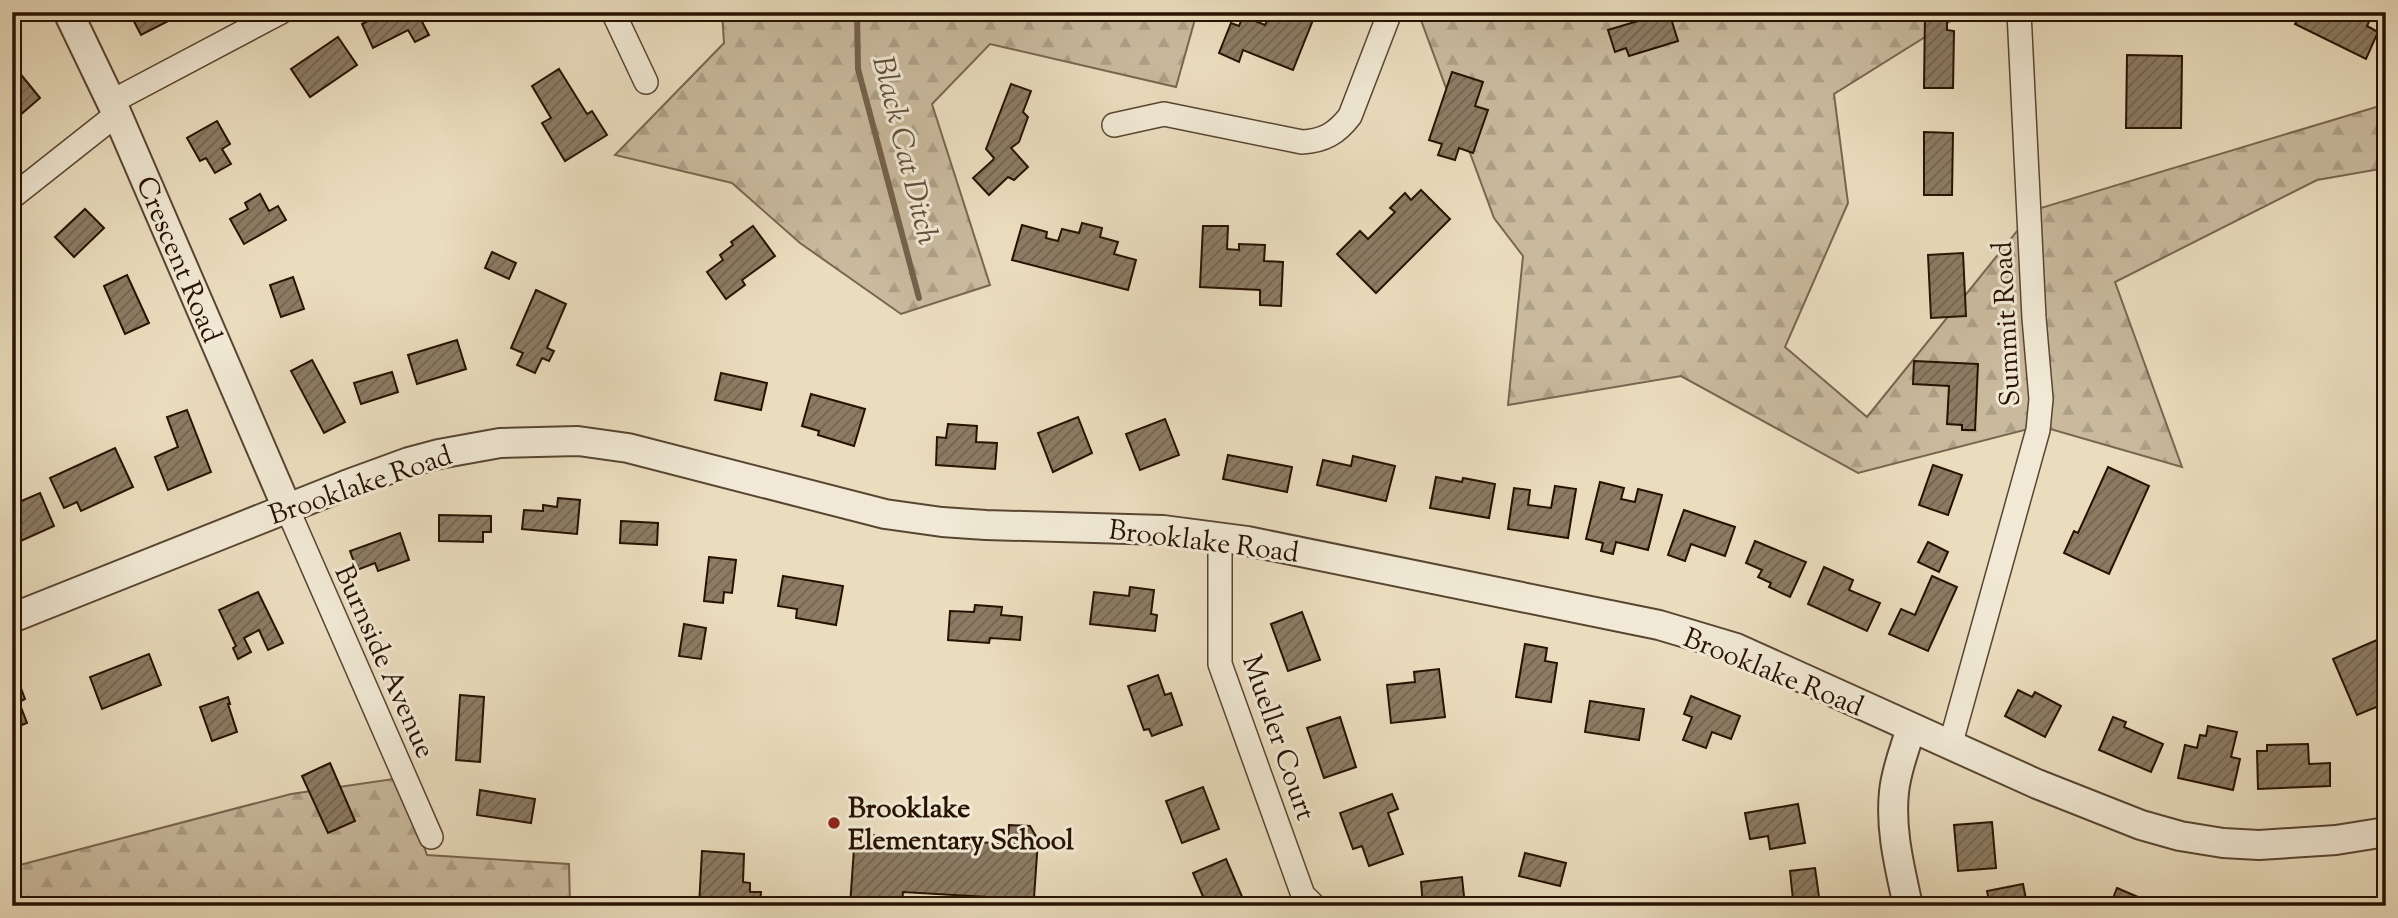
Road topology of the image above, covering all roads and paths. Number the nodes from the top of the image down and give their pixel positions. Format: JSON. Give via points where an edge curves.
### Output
{"nodes":[{"id":1,"x":68,"y":12,"type":"edge"},
{"id":2,"x":281,"y":12,"type":"edge"},
{"id":3,"x":613,"y":12,"type":"edge"},
{"id":4,"x":1390,"y":12,"type":"edge"},
{"id":5,"x":2019,"y":12,"type":"edge"},
{"id":6,"x":646,"y":82,"type":"dead end"},
{"id":7,"x":114,"y":108,"type":"junction"},
{"id":8,"x":1114,"y":125,"type":"dead end"},
{"id":9,"x":12,"y":197,"type":"edge"},
{"id":10,"x":287,"y":508,"type":"junction"},
{"id":11,"x":1220,"y":537,"type":"junction"},
{"id":12,"x":12,"y":618,"type":"edge"},
{"id":13,"x":1911,"y":728,"type":"junction"},
{"id":14,"x":1950,"y":746,"type":"junction"},
{"id":15,"x":2386,"y":832,"type":"edge"},
{"id":16,"x":431,"y":837,"type":"dead end"},
{"id":17,"x":1314,"y":906,"type":"edge"},
{"id":18,"x":1908,"y":906,"type":"edge"}],
"edges":[{"from":1,"to":7,"type":"street","name":"Crescent Road"},
{"from":2,"to":7,"type":"street"},
{"from":3,"to":6,"type":"street"},
{"from":4,"to":8,"type":"street","via":[[1350,116],[1328,137],[1302,142],[1164,114]]},
{"from":5,"to":14,"type":"street","name":"Summit Road","via":[[2041,398],[2038,430]]},
{"from":7,"to":9,"type":"street"},
{"from":7,"to":10,"type":"street","name":"Crescent Road"},
{"from":10,"to":11,"type":"street","name":"Brooklake Road","via":[[439,454],[549,440],[628,449],[885,514],[942,522],[1118,527]]},
{"from":10,"to":12,"type":"street","name":"Brooklake Road"},
{"from":10,"to":16,"type":"street","name":"Burnside Avenue"},
{"from":11,"to":13,"type":"street","name":"Brooklake Road","via":[[1708,638]]},
{"from":11,"to":17,"type":"street","name":"Mueller Court","via":[[1220,664],[1303,895]]},
{"from":13,"to":14,"type":"street","name":"Brooklake Road"},
{"from":13,"to":18,"type":"street","via":[[1897,773],[1893,813]]},
{"from":14,"to":15,"type":"street","name":"Brooklake Road","via":[[2038,785],[2180,836],[2259,845]]}]}
